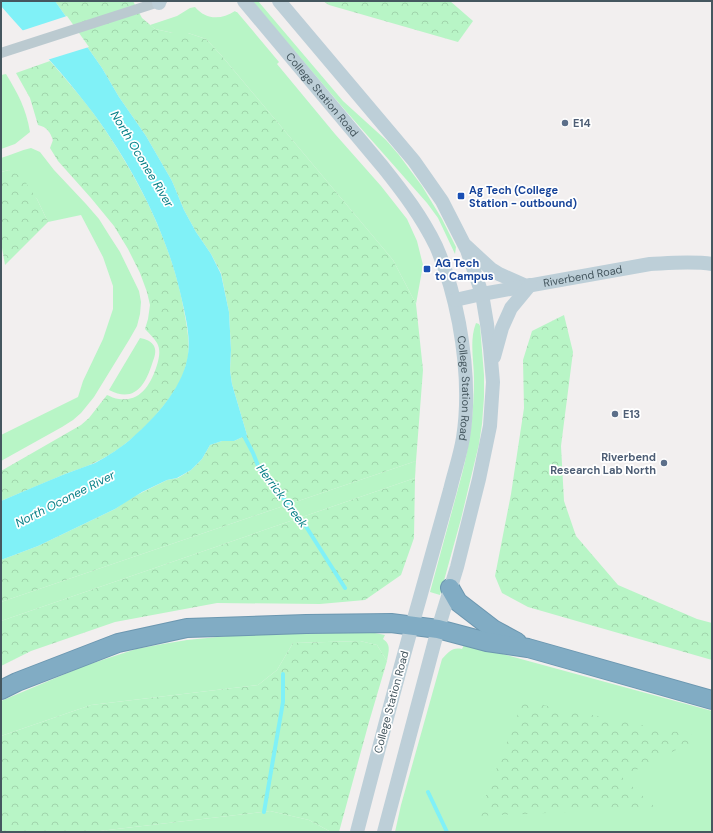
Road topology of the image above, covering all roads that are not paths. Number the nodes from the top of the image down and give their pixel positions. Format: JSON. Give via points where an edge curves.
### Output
{"nodes":[{"id":1,"x":244,"y":1,"type":"edge"},
{"id":2,"x":279,"y":1,"type":"edge"},
{"id":3,"x":160,"y":2,"type":"edge"},
{"id":4,"x":1,"y":53,"type":"edge"},
{"id":5,"x":463,"y":243,"type":"junction"},
{"id":6,"x":712,"y":264,"type":"edge"},
{"id":7,"x":528,"y":286,"type":"junction"},
{"id":8,"x":482,"y":294,"type":"junction"},
{"id":9,"x":455,"y":300,"type":"junction"},
{"id":10,"x":492,"y":367,"type":"junction"},
{"id":11,"x":450,"y":588,"type":"junction"},
{"id":12,"x":412,"y":625,"type":"junction"},
{"id":13,"x":438,"y":629,"type":"junction"},
{"id":14,"x":528,"y":648,"type":"junction"},
{"id":15,"x":1,"y":690,"type":"edge"},
{"id":16,"x":712,"y":700,"type":"edge"},
{"id":17,"x":356,"y":832,"type":"edge"},
{"id":18,"x":384,"y":832,"type":"edge"}],
"edges":[{"from":1,"to":9,"type":"main road","name":"College Station Road","via":[[405,194],[436,246]]},
{"from":2,"to":5,"type":"main road","via":[[414,161],[442,202]]},
{"from":3,"to":4,"type":"street"},
{"from":5,"to":7,"type":"main road","via":[[491,269]]},
{"from":5,"to":8,"type":"main road"},
{"from":6,"to":7,"type":"main road","name":"Riverbend Road","via":[[650,264]]},
{"from":7,"to":8,"type":"main road","name":"Riverbend Road"},
{"from":7,"to":10,"type":"main road","via":[[511,308],[502,328]]},
{"from":8,"to":9,"type":"main road","name":"Riverbend Road"},
{"from":8,"to":10,"type":"main road"},
{"from":9,"to":12,"type":"main road","name":"College Station Road","via":[[466,373],[463,439]]},
{"from":10,"to":11,"type":"main road","via":[[490,426],[480,479]]},
{"from":11,"to":13,"type":"main road"},
{"from":11,"to":14,"type":"highway","via":[[458,602],[493,629]]},
{"from":12,"to":13,"type":"highway"},
{"from":12,"to":15,"type":"highway","via":[[306,624],[187,628],[118,643]]},
{"from":12,"to":17,"type":"main road","name":"College Station Road"},
{"from":13,"to":14,"type":"highway","via":[[487,642]]},
{"from":13,"to":18,"type":"main road"},
{"from":14,"to":16,"type":"highway"}]}
